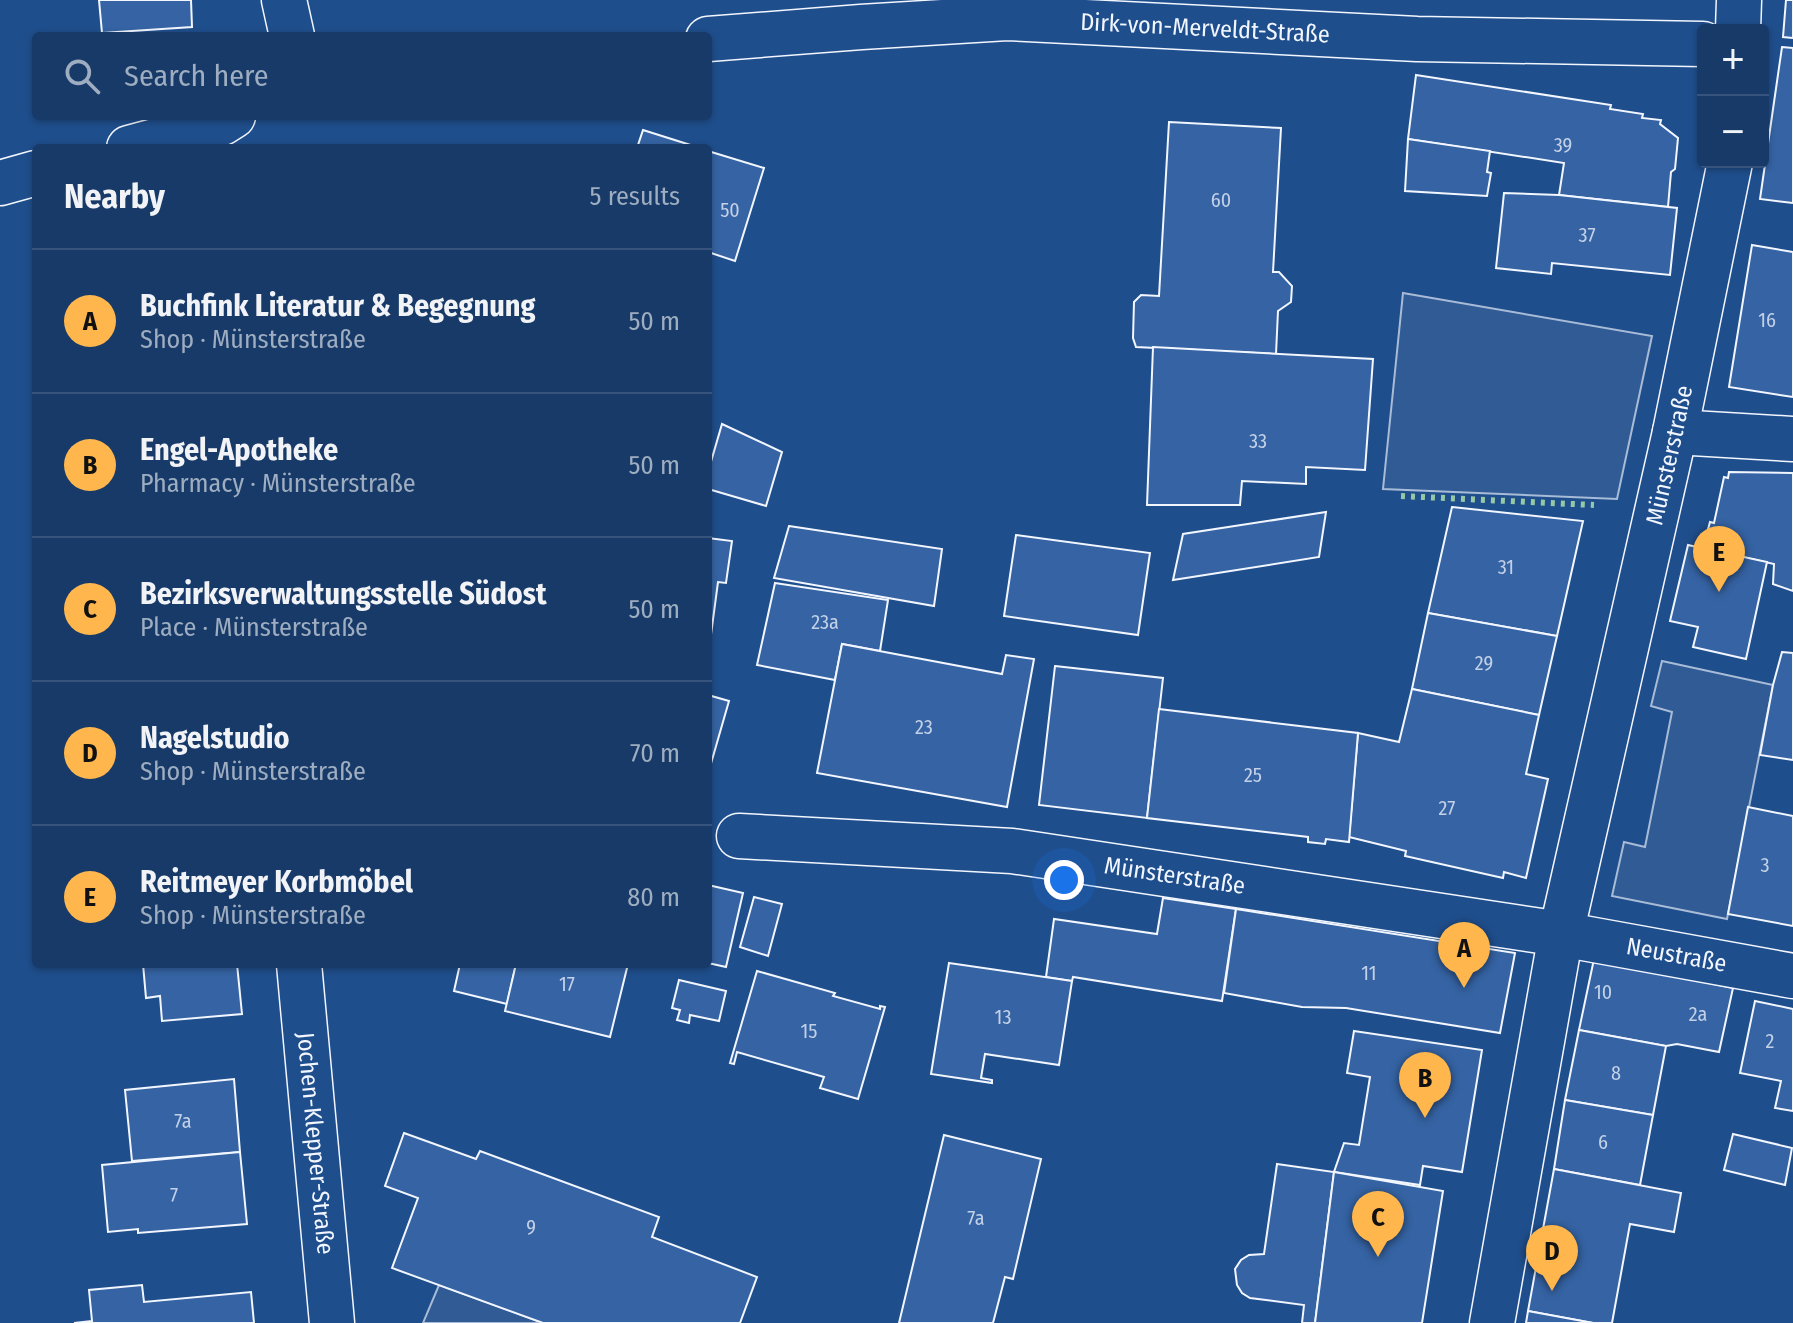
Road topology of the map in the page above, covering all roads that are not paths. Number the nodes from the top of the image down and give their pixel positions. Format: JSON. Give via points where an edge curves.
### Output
{"nodes":[{"id":1,"x":284,"y":0,"type":"edge"},
{"id":2,"x":1739,"y":0,"type":"edge"},
{"id":3,"x":1738,"y":24,"type":"edge"},
{"id":4,"x":291,"y":32,"type":"edge"},
{"id":5,"x":712,"y":39,"type":"edge"},
{"id":6,"x":1697,"y":44,"type":"edge"},
{"id":7,"x":226,"y":129,"type":"edge"},
{"id":8,"x":149,"y":144,"type":"edge"},
{"id":9,"x":1729,"y":168,"type":"edge"},
{"id":10,"x":32,"y":174,"type":"edge"},
{"id":11,"x":0,"y":183,"type":"edge"},
{"id":12,"x":1675,"y":432,"type":"junction"},
{"id":13,"x":1793,"y":439,"type":"edge"},
{"id":14,"x":739,"y":836,"type":"dead end"},
{"id":15,"x":1561,"y":934,"type":"junction"},
{"id":16,"x":299,"y":968,"type":"edge"},
{"id":17,"x":1793,"y":976,"type":"edge"},
{"id":18,"x":332,"y":1323,"type":"edge"},
{"id":19,"x":1492,"y":1323,"type":"edge"}],
"edges":[{"from":1,"to":4,"type":"street"},
{"from":2,"to":3,"type":"street"},
{"from":5,"to":6,"type":"street","name":"Dirk-von-Merveldt-Straße","via":[[1007,18],[1417,39]]},
{"from":7,"to":8,"type":"street"},
{"from":9,"to":12,"type":"street","name":"Münsterstraße"},
{"from":10,"to":11,"type":"street"},
{"from":12,"to":13,"type":"street"},
{"from":12,"to":15,"type":"street","name":"Münsterstraße"},
{"from":14,"to":15,"type":"street","name":"Münsterstraße","via":[[1012,851]]},
{"from":15,"to":17,"type":"street","name":"Neustraße"},
{"from":15,"to":19,"type":"street","name":"Münsterstraße"},
{"from":16,"to":18,"type":"street","name":"Jochen-Klepper-Straße"}]}
